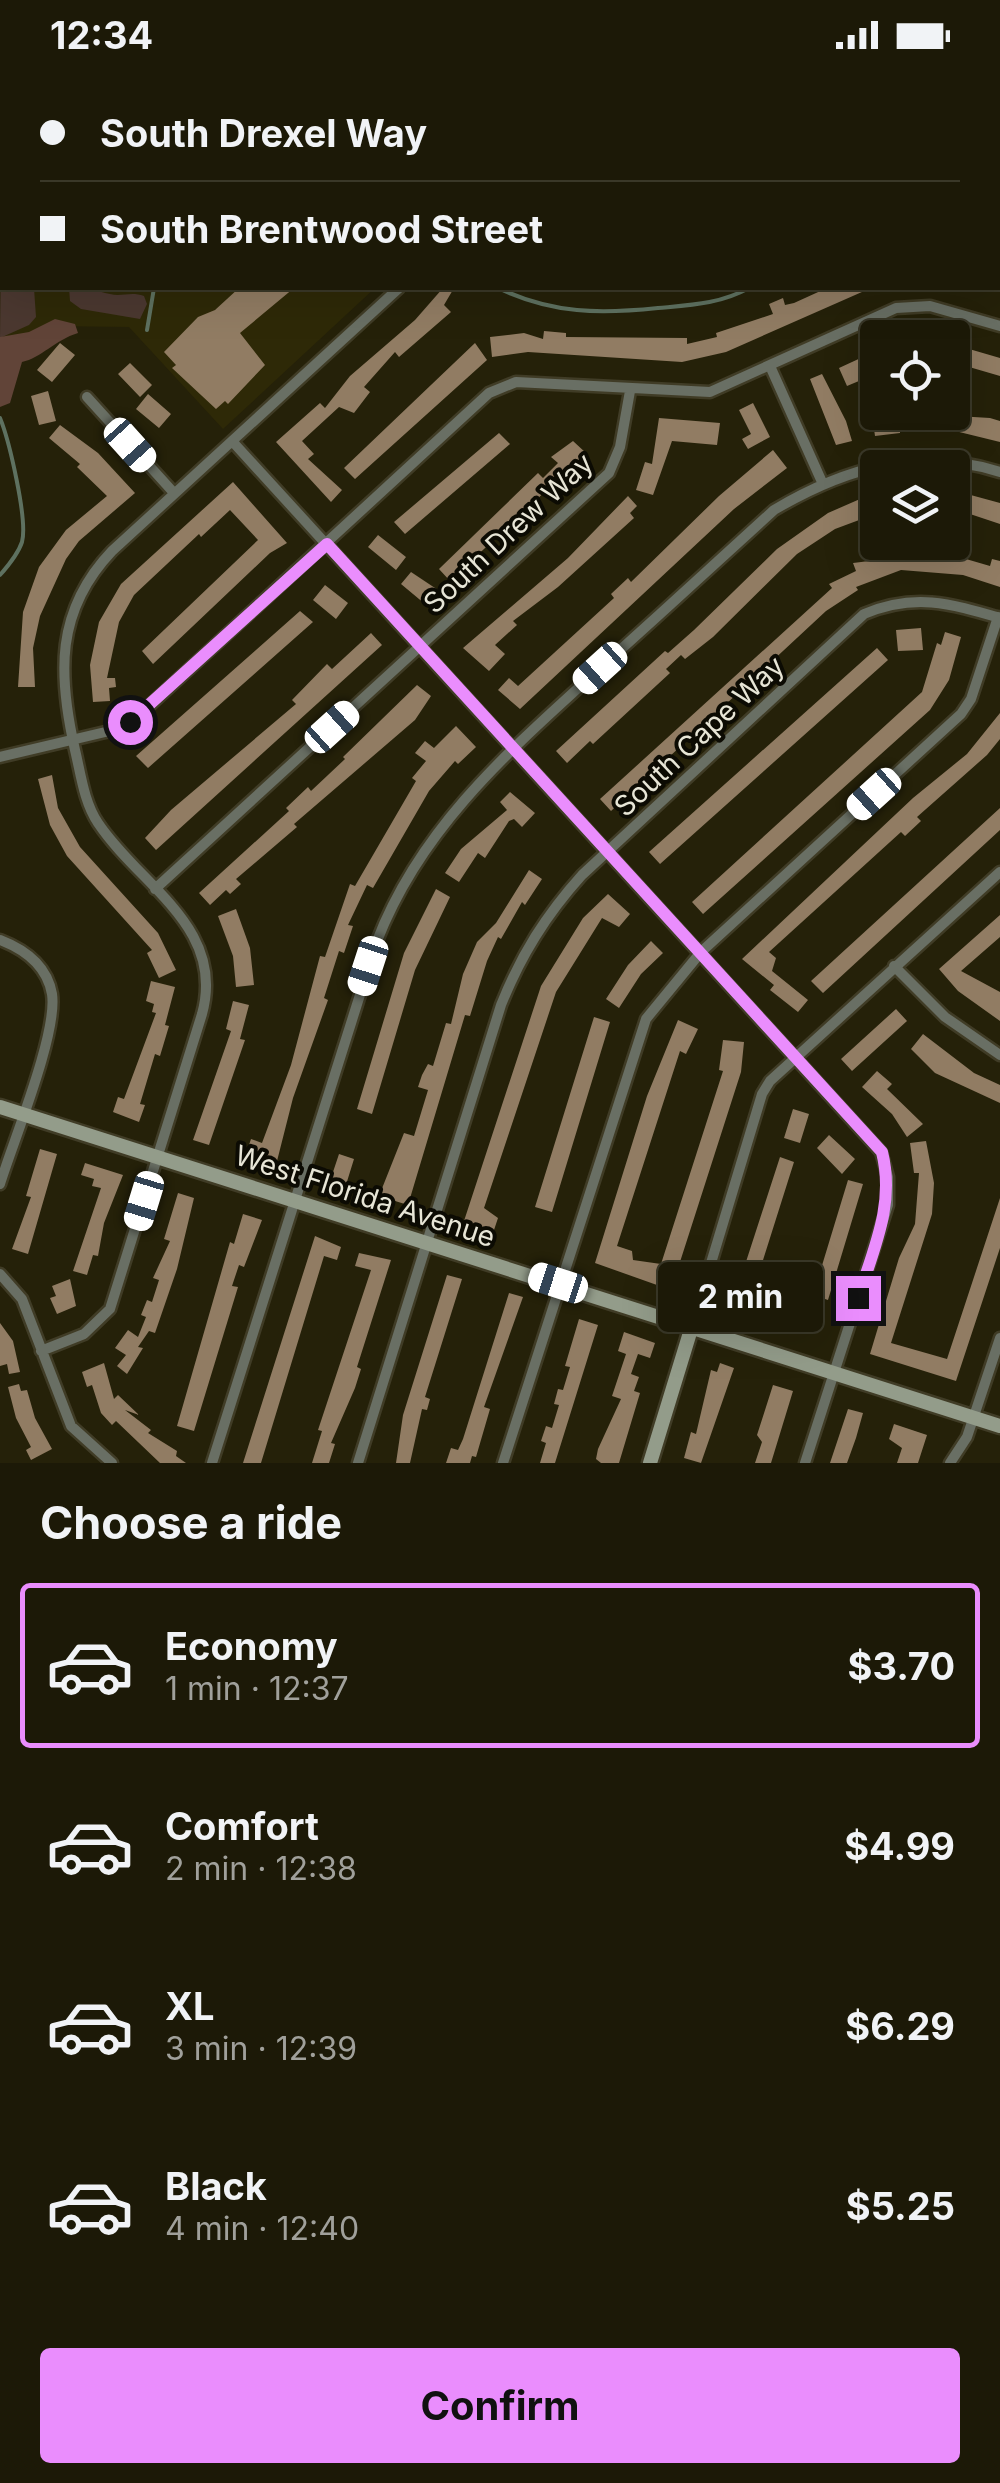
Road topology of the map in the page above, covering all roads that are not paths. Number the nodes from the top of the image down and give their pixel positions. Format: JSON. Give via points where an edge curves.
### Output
{"nodes":[{"id":1,"x":396,"y":290,"type":"edge"},
{"id":2,"x":1000,"y":326,"type":"edge"},
{"id":3,"x":770,"y":366,"type":"junction"},
{"id":4,"x":630,"y":390,"type":"junction"},
{"id":5,"x":87,"y":397,"type":"dead end"},
{"id":6,"x":232,"y":441,"type":"junction"},
{"id":7,"x":1000,"y":472,"type":"edge"},
{"id":8,"x":822,"y":482,"type":"junction"},
{"id":9,"x":174,"y":493,"type":"junction"},
{"id":10,"x":327,"y":544,"type":"junction"},
{"id":11,"x":999,"y":618,"type":"edge"},
{"id":12,"x":420,"y":646,"type":"junction"},
{"id":13,"x":72,"y":740,"type":"junction"},
{"id":14,"x":514,"y":747,"type":"junction"},
{"id":15,"x":0,"y":757,"type":"edge"},
{"id":16,"x":609,"y":850,"type":"junction"},
{"id":17,"x":999,"y":874,"type":"edge"},
{"id":18,"x":156,"y":888,"type":"junction"},
{"id":19,"x":0,"y":940,"type":"edge"},
{"id":20,"x":701,"y":952,"type":"junction"},
{"id":21,"x":894,"y":966,"type":"junction"},
{"id":22,"x":1000,"y":1055,"type":"edge"},
{"id":23,"x":794,"y":1056,"type":"junction"},
{"id":24,"x":0,"y":1106,"type":"edge"},
{"id":25,"x":22,"y":1114,"type":"junction"},
{"id":26,"x":158,"y":1156,"type":"junction"},
{"id":27,"x":0,"y":1184,"type":"edge"},
{"id":28,"x":294,"y":1200,"type":"junction"},
{"id":29,"x":426,"y":1241,"type":"junction"},
{"id":30,"x":0,"y":1274,"type":"edge"},
{"id":31,"x":558,"y":1283,"type":"junction"},
{"id":32,"x":692,"y":1326,"type":"junction"},
{"id":33,"x":1000,"y":1338,"type":"edge"},
{"id":34,"x":41,"y":1351,"type":"junction"},
{"id":35,"x":833,"y":1372,"type":"junction"},
{"id":36,"x":974,"y":1418,"type":"junction"},
{"id":37,"x":1000,"y":1426,"type":"edge"},
{"id":38,"x":112,"y":1463,"type":"edge"},
{"id":39,"x":212,"y":1463,"type":"edge"},
{"id":40,"x":358,"y":1463,"type":"edge"},
{"id":41,"x":503,"y":1463,"type":"edge"},
{"id":42,"x":650,"y":1463,"type":"edge"},
{"id":43,"x":805,"y":1463,"type":"edge"},
{"id":44,"x":950,"y":1463,"type":"edge"}],
"edges":[{"from":1,"to":6,"type":"street"},
{"from":2,"to":3,"type":"street","via":[[942,308],[907,306]]},
{"from":3,"to":4,"type":"street","via":[[710,392]]},
{"from":3,"to":8,"type":"street"},
{"from":4,"to":10,"type":"street","via":[[516,382],[489,393]]},
{"from":4,"to":12,"type":"street","name":"South Drew Way","via":[[609,474]]},
{"from":5,"to":9,"type":"street"},
{"from":6,"to":9,"type":"street"},
{"from":6,"to":10,"type":"street"},
{"from":7,"to":8,"type":"street","via":[[919,459]]},
{"from":8,"to":14,"type":"street","via":[[774,510]]},
{"from":9,"to":13,"type":"street","via":[[102,561],[72,610],[61,662]]},
{"from":10,"to":12,"type":"street"},
{"from":10,"to":13,"type":"street","via":[[137,718]]},
{"from":11,"to":16,"type":"street","name":"South Cape Way","via":[[918,599],[864,614]]},
{"from":11,"to":20,"type":"street","via":[[962,714]]},
{"from":12,"to":14,"type":"street"},
{"from":12,"to":18,"type":"street","name":"South Drew Way"},
{"from":13,"to":15,"type":"street"},
{"from":13,"to":18,"type":"street","via":[[92,814]]},
{"from":14,"to":16,"type":"street"},
{"from":14,"to":28,"type":"street","via":[[443,823],[394,899]]},
{"from":16,"to":20,"type":"street"},
{"from":16,"to":29,"type":"street","name":"South Cape Way","via":[[554,906],[522,956]]},
{"from":17,"to":21,"type":"street"},
{"from":18,"to":26,"type":"street","via":[[200,944],[208,980]]},
{"from":19,"to":25,"type":"street","via":[[34,960],[52,996],[50,1025]]},
{"from":20,"to":23,"type":"street"},
{"from":20,"to":31,"type":"street","via":[[641,1028]]},
{"from":21,"to":22,"type":"street","via":[[946,1017]]},
{"from":21,"to":23,"type":"street"},
{"from":23,"to":32,"type":"street","via":[[762,1094]]},
{"from":23,"to":35,"type":"street","via":[[882,1152],[888,1177],[888,1205]]},
{"from":24,"to":25,"type":"street","name":"West Florida Avenue"},
{"from":25,"to":26,"type":"street","name":"West Florida Avenue"},
{"from":25,"to":27,"type":"street"},
{"from":26,"to":28,"type":"street","name":"West Florida Avenue"},
{"from":26,"to":34,"type":"street","via":[[110,1308],[92,1330]]},
{"from":28,"to":29,"type":"street","name":"West Florida Avenue"},
{"from":28,"to":39,"type":"street"},
{"from":29,"to":31,"type":"street","name":"West Florida Avenue"},
{"from":29,"to":40,"type":"street","name":"South Cape Way"},
{"from":30,"to":34,"type":"street","via":[[22,1299]]},
{"from":31,"to":32,"type":"street","name":"West Florida Avenue"},
{"from":31,"to":41,"type":"street"},
{"from":32,"to":35,"type":"street","name":"West Florida Avenue"},
{"from":32,"to":42,"type":"street"},
{"from":33,"to":36,"type":"street"},
{"from":34,"to":38,"type":"street","via":[[72,1426]]},
{"from":35,"to":36,"type":"street","name":"West Florida Avenue"},
{"from":35,"to":43,"type":"street"},
{"from":36,"to":37,"type":"street","name":"West Florida Avenue"},
{"from":36,"to":44,"type":"street"}]}
